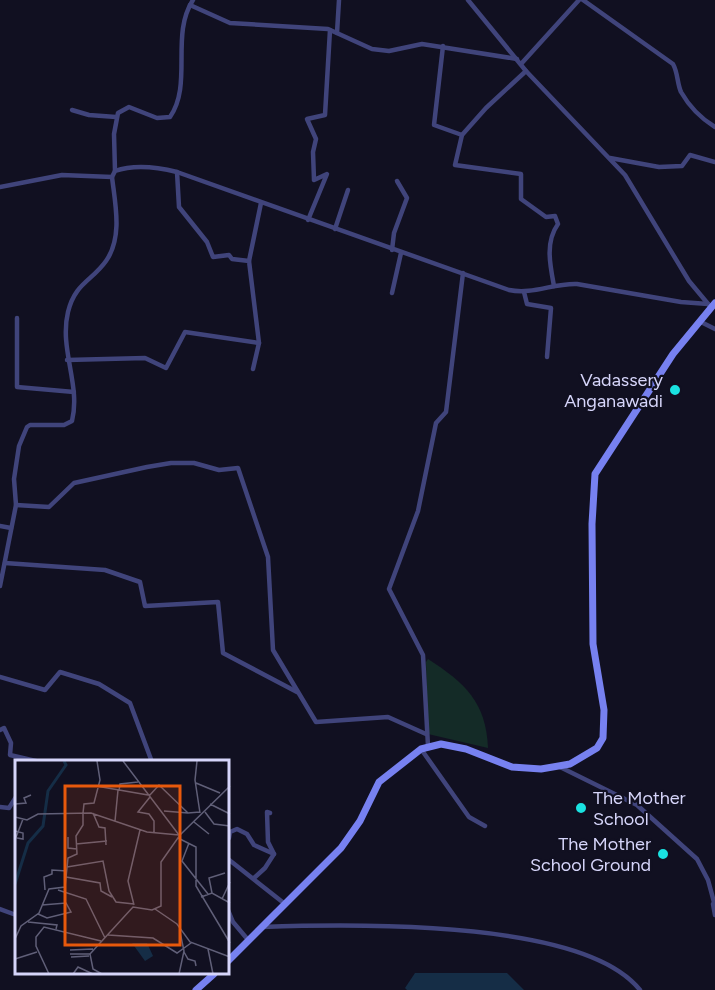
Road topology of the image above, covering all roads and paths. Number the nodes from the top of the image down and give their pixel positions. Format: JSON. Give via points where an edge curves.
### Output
{"nodes":[{"id":1,"x":339,"y":0,"type":"edge"},
{"id":2,"x":468,"y":0,"type":"edge"},
{"id":3,"x":581,"y":0,"type":"edge"},
{"id":4,"x":192,"y":2,"type":"edge"},
{"id":5,"x":330,"y":30,"type":"junction"},
{"id":6,"x":337,"y":33,"type":"junction"},
{"id":7,"x":443,"y":46,"type":"junction"},
{"id":8,"x":517,"y":60,"type":"junction"},
{"id":9,"x":521,"y":64,"type":"junction"},
{"id":10,"x":526,"y":71,"type":"junction"},
{"id":11,"x":72,"y":110,"type":"dead end"},
{"id":12,"x":116,"y":117,"type":"junction"},
{"id":13,"x":715,"y":127,"type":"edge"},
{"id":14,"x":462,"y":135,"type":"junction"},
{"id":15,"x":610,"y":159,"type":"junction"},
{"id":16,"x":715,"y":162,"type":"edge"},
{"id":17,"x":115,"y":171,"type":"junction"},
{"id":18,"x":177,"y":172,"type":"junction"},
{"id":19,"x":112,"y":177,"type":"junction"},
{"id":20,"x":397,"y":181,"type":"dead end"},
{"id":21,"x":0,"y":188,"type":"edge"},
{"id":22,"x":348,"y":190,"type":"dead end"},
{"id":23,"x":261,"y":203,"type":"junction"},
{"id":24,"x":308,"y":220,"type":"junction"},
{"id":25,"x":335,"y":229,"type":"junction"},
{"id":26,"x":392,"y":250,"type":"junction"},
{"id":27,"x":401,"y":253,"type":"junction"},
{"id":28,"x":249,"y":261,"type":"junction"},
{"id":29,"x":463,"y":273,"type":"junction"},
{"id":30,"x":554,"y":286,"type":"junction"},
{"id":31,"x":524,"y":292,"type":"junction"},
{"id":32,"x":392,"y":293,"type":"dead end"},
{"id":33,"x":712,"y":304,"type":"edge"},
{"id":34,"x":17,"y":318,"type":"dead end"},
{"id":35,"x":699,"y":321,"type":"junction"},
{"id":36,"x":715,"y":329,"type":"edge"},
{"id":37,"x":259,"y":343,"type":"junction"},
{"id":38,"x":547,"y":357,"type":"dead end"},
{"id":39,"x":68,"y":360,"type":"junction"},
{"id":40,"x":253,"y":369,"type":"dead end"},
{"id":41,"x":74,"y":392,"type":"junction"},
{"id":42,"x":16,"y":506,"type":"junction"},
{"id":43,"x":0,"y":526,"type":"edge"},
{"id":44,"x":11,"y":528,"type":"junction"},
{"id":45,"x":5,"y":563,"type":"junction"},
{"id":46,"x":0,"y":586,"type":"edge"},
{"id":47,"x":0,"y":677,"type":"edge"},
{"id":48,"x":298,"y":693,"type":"junction"},
{"id":49,"x":0,"y":730,"type":"edge"},
{"id":50,"x":426,"y":734,"type":"junction"},
{"id":51,"x":425,"y":747,"type":"junction"},
{"id":52,"x":31,"y":760,"type":"edge"},
{"id":53,"x":151,"y":760,"type":"edge"},
{"id":54,"x":560,"y":767,"type":"junction"},
{"id":55,"x":15,"y":798,"type":"edge"},
{"id":56,"x":0,"y":807,"type":"edge"},
{"id":57,"x":270,"y":813,"type":"dead end"},
{"id":58,"x":485,"y":826,"type":"dead end"},
{"id":59,"x":230,"y":832,"type":"edge"},
{"id":60,"x":274,"y":854,"type":"junction"},
{"id":61,"x":230,"y":860,"type":"edge"},
{"id":62,"x":254,"y":878,"type":"junction"},
{"id":63,"x":285,"y":904,"type":"junction"},
{"id":64,"x":714,"y":905,"type":"edge"},
{"id":65,"x":0,"y":909,"type":"edge"},
{"id":66,"x":15,"y":915,"type":"edge"},
{"id":67,"x":715,"y":915,"type":"edge"},
{"id":68,"x":230,"y":916,"type":"edge"},
{"id":69,"x":262,"y":927,"type":"junction"},
{"id":70,"x":249,"y":941,"type":"junction"},
{"id":71,"x":230,"y":959,"type":"edge"},
{"id":72,"x":213,"y":975,"type":"edge"},
{"id":73,"x":196,"y":990,"type":"edge"},
{"id":74,"x":640,"y":990,"type":"edge"}],
"edges":[{"from":1,"to":6,"type":"street"},
{"from":2,"to":8,"type":"street"},
{"from":3,"to":9,"type":"street"},
{"from":3,"to":13,"type":"street","via":[[673,64],[680,91],[702,120]]},
{"from":4,"to":5,"type":"street","via":[[230,23]]},
{"from":4,"to":12,"type":"street","via":[[182,24],[178,106],[170,117],[157,118],[126,107]]},
{"from":5,"to":6,"type":"street"},
{"from":5,"to":24,"type":"street","via":[[325,115],[307,119],[316,139],[315,180],[327,174]]},
{"from":6,"to":7,"type":"street","via":[[372,49]]},
{"from":7,"to":8,"type":"street"},
{"from":7,"to":14,"type":"street","via":[[434,124]]},
{"from":8,"to":9,"type":"street"},
{"from":9,"to":10,"type":"street"},
{"from":10,"to":14,"type":"street"},
{"from":10,"to":15,"type":"street"},
{"from":11,"to":12,"type":"street"},
{"from":12,"to":17,"type":"street"},
{"from":14,"to":30,"type":"street","via":[[455,165],[521,174],[520,199],[546,217],[555,216],[558,224],[551,233],[549,260]]},
{"from":15,"to":16,"type":"street","via":[[659,167],[682,166],[690,155]]},
{"from":15,"to":33,"type":"street","via":[[625,175],[689,281]]},
{"from":17,"to":18,"type":"street","via":[[159,168]]},
{"from":17,"to":19,"type":"street"},
{"from":18,"to":23,"type":"street"},
{"from":18,"to":28,"type":"street","via":[[180,207],[207,242],[213,257],[229,255]]},
{"from":19,"to":21,"type":"street","via":[[62,175]]},
{"from":19,"to":39,"type":"street","via":[[118,217],[112,244],[107,260],[84,280],[68,311]]},
{"from":20,"to":26,"type":"street","via":[[407,198]]},
{"from":22,"to":25,"type":"street"},
{"from":23,"to":24,"type":"street"},
{"from":23,"to":28,"type":"street"},
{"from":24,"to":25,"type":"street"},
{"from":25,"to":26,"type":"street"},
{"from":26,"to":27,"type":"street"},
{"from":27,"to":29,"type":"street"},
{"from":27,"to":32,"type":"street"},
{"from":28,"to":37,"type":"street"},
{"from":29,"to":31,"type":"street"},
{"from":29,"to":50,"type":"street","via":[[446,412],[436,423],[418,510],[389,589],[423,655]]},
{"from":30,"to":31,"type":"street"},
{"from":30,"to":33,"type":"street","via":[[577,284]]},
{"from":31,"to":38,"type":"street","via":[[527,304],[552,309]]},
{"from":33,"to":35,"type":"main road"},
{"from":34,"to":41,"type":"street","via":[[17,387]]},
{"from":35,"to":36,"type":"street"},
{"from":35,"to":54,"type":"main road","via":[[595,474],[593,644],[603,695],[604,728],[600,744],[590,754]]},
{"from":37,"to":39,"type":"street","via":[[185,332],[166,368],[145,358]]},
{"from":37,"to":40,"type":"street"},
{"from":39,"to":41,"type":"street"},
{"from":41,"to":42,"type":"street","via":[[72,421],[27,427],[14,479]]},
{"from":42,"to":44,"type":"street"},
{"from":42,"to":48,"type":"street","via":[[49,507],[74,483],[171,463],[219,470],[238,468],[268,557],[273,650]]},
{"from":43,"to":44,"type":"street"},
{"from":44,"to":45,"type":"street"},
{"from":45,"to":46,"type":"street"},
{"from":45,"to":48,"type":"street","via":[[105,570],[140,582],[145,606],[218,602],[223,653]]},
{"from":47,"to":53,"type":"street","via":[[45,690],[60,672],[99,684],[130,703]]},
{"from":48,"to":50,"type":"street","via":[[316,722],[388,717]]},
{"from":49,"to":52,"type":"street","via":[[4,729],[11,743],[10,755]]},
{"from":50,"to":51,"type":"street"},
{"from":51,"to":54,"type":"main road","via":[[441,744],[466,749],[512,766]]},
{"from":51,"to":58,"type":"street","via":[[469,817]]},
{"from":51,"to":63,"type":"main road","via":[[379,782],[349,837]]},
{"from":54,"to":64,"type":"street","via":[[637,805],[697,860],[708,880]]},
{"from":55,"to":56,"type":"street","via":[[9,808]]},
{"from":57,"to":60,"type":"street","via":[[267,812],[268,842]]},
{"from":59,"to":60,"type":"street","via":[[237,829],[247,834],[254,845]]},
{"from":60,"to":62,"type":"street"},
{"from":61,"to":62,"type":"street"},
{"from":62,"to":63,"type":"street"},
{"from":63,"to":69,"type":"main road"},
{"from":64,"to":67,"type":"street"},
{"from":65,"to":66,"type":"street"},
{"from":68,"to":70,"type":"street"},
{"from":69,"to":70,"type":"main road"},
{"from":69,"to":74,"type":"street","via":[[392,924],[474,931],[578,953],[609,965]]},
{"from":70,"to":71,"type":"main road"},
{"from":72,"to":73,"type":"main road"}]}
